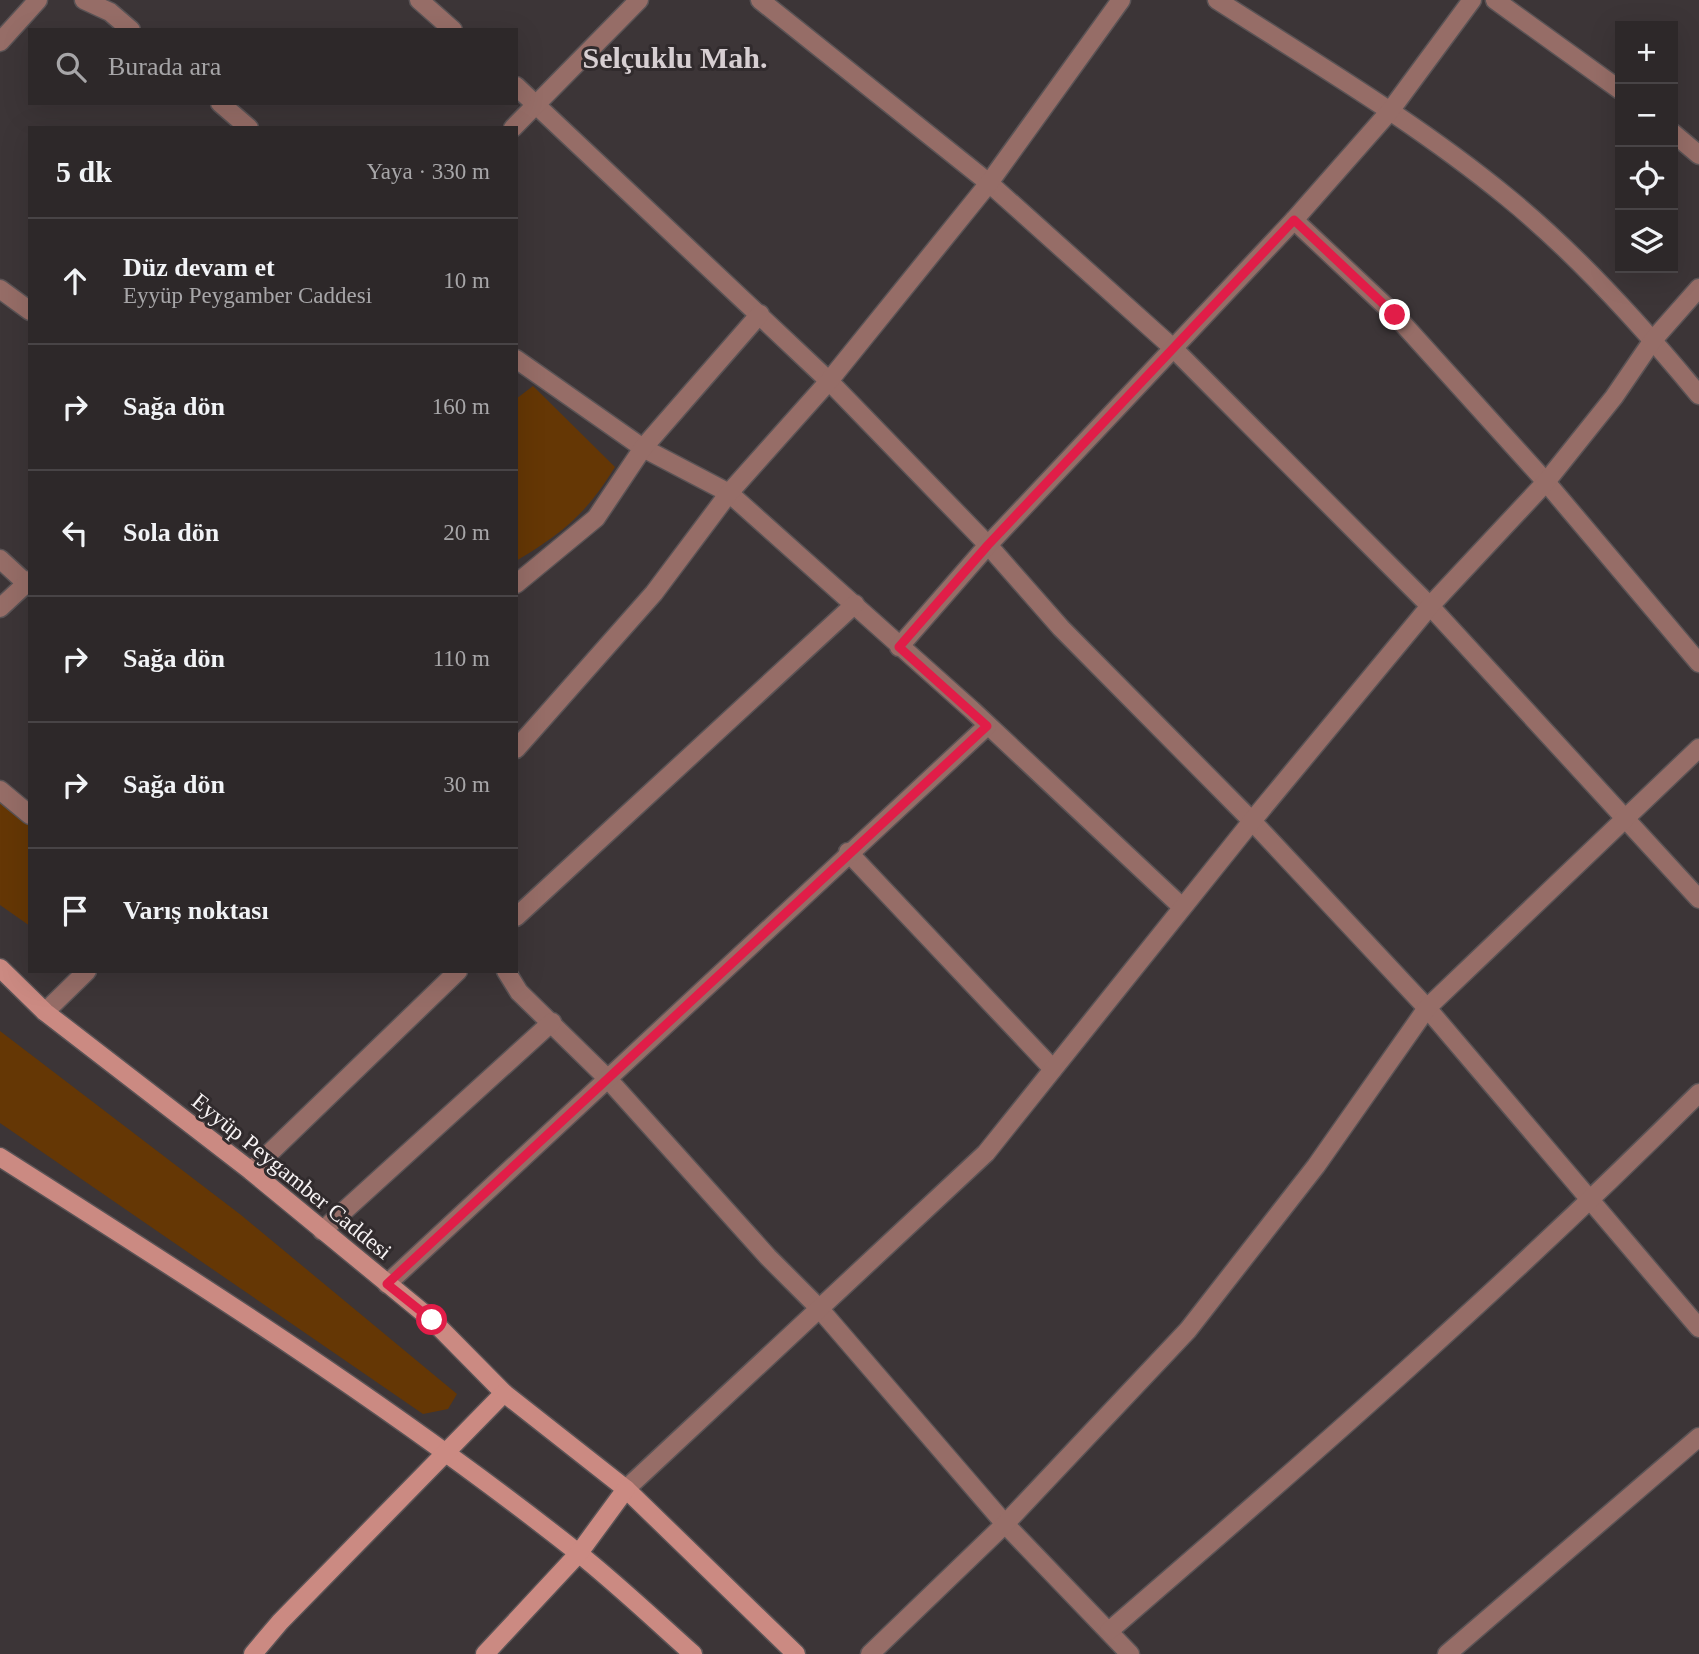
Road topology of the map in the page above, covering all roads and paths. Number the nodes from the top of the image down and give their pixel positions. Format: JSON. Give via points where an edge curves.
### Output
{"nodes":[{"id":1,"x":38,"y":0,"type":"edge"},
{"id":2,"x":84,"y":0,"type":"edge"},
{"id":3,"x":419,"y":0,"type":"edge"},
{"id":4,"x":639,"y":0,"type":"edge"},
{"id":5,"x":760,"y":0,"type":"edge"},
{"id":6,"x":1121,"y":0,"type":"edge"},
{"id":7,"x":1217,"y":0,"type":"edge"},
{"id":8,"x":1472,"y":0,"type":"edge"},
{"id":9,"x":1495,"y":0,"type":"edge"},
{"id":10,"x":129,"y":28,"type":"edge"},
{"id":11,"x":451,"y":28,"type":"edge"},
{"id":12,"x":0,"y":41,"type":"edge"},
{"id":13,"x":1615,"y":86,"type":"edge"},
{"id":14,"x":518,"y":88,"type":"edge"},
{"id":15,"x":537,"y":104,"type":"junction"},
{"id":16,"x":221,"y":105,"type":"edge"},
{"id":17,"x":1390,"y":111,"type":"junction"},
{"id":18,"x":247,"y":126,"type":"edge"},
{"id":19,"x":515,"y":126,"type":"edge"},
{"id":20,"x":1678,"y":137,"type":"edge"},
{"id":21,"x":1699,"y":155,"type":"edge"},
{"id":22,"x":989,"y":183,"type":"junction"},
{"id":23,"x":1294,"y":220,"type":"junction"},
{"id":24,"x":1699,"y":288,"type":"edge"},
{"id":25,"x":0,"y":289,"type":"edge"},
{"id":26,"x":28,"y":310,"type":"edge"},
{"id":27,"x":760,"y":314,"type":"junction"},
{"id":28,"x":1653,"y":340,"type":"junction"},
{"id":29,"x":1173,"y":348,"type":"junction"},
{"id":30,"x":519,"y":367,"type":"edge"},
{"id":31,"x":829,"y":381,"type":"junction"},
{"id":32,"x":1699,"y":396,"type":"edge"},
{"id":33,"x":643,"y":448,"type":"junction"},
{"id":34,"x":1546,"y":482,"type":"junction"},
{"id":35,"x":729,"y":493,"type":"junction"},
{"id":36,"x":988,"y":545,"type":"junction"},
{"id":37,"x":0,"y":559,"type":"edge"},
{"id":38,"x":28,"y":582,"type":"edge"},
{"id":39,"x":518,"y":582,"type":"edge"},
{"id":40,"x":856,"y":604,"type":"junction"},
{"id":41,"x":1430,"y":606,"type":"junction"},
{"id":42,"x":0,"y":608,"type":"edge"},
{"id":43,"x":899,"y":647,"type":"junction"},
{"id":44,"x":1699,"y":663,"type":"edge"},
{"id":45,"x":987,"y":726,"type":"junction"},
{"id":46,"x":518,"y":747,"type":"edge"},
{"id":47,"x":1699,"y":748,"type":"edge"},
{"id":48,"x":0,"y":790,"type":"edge"},
{"id":49,"x":28,"y":813,"type":"edge"},
{"id":50,"x":1624,"y":817,"type":"junction"},
{"id":51,"x":1252,"y":821,"type":"junction"},
{"id":52,"x":848,"y":852,"type":"junction"},
{"id":53,"x":1699,"y":899,"type":"edge"},
{"id":54,"x":1182,"y":907,"type":"junction"},
{"id":55,"x":518,"y":915,"type":"edge"},
{"id":56,"x":0,"y":968,"type":"edge"},
{"id":57,"x":85,"y":973,"type":"edge"},
{"id":58,"x":456,"y":973,"type":"edge"},
{"id":59,"x":507,"y":973,"type":"edge"},
{"id":60,"x":1427,"y":1008,"type":"junction"},
{"id":61,"x":45,"y":1012,"type":"junction"},
{"id":62,"x":552,"y":1023,"type":"junction"},
{"id":63,"x":1053,"y":1069,"type":"junction"},
{"id":64,"x":607,"y":1078,"type":"junction"},
{"id":65,"x":1699,"y":1093,"type":"edge"},
{"id":66,"x":0,"y":1157,"type":"edge"},
{"id":67,"x":251,"y":1171,"type":"junction"},
{"id":68,"x":1593,"y":1199,"type":"junction"},
{"id":69,"x":322,"y":1231,"type":"junction"},
{"id":70,"x":387,"y":1284,"type":"junction"},
{"id":71,"x":818,"y":1307,"type":"junction"},
{"id":72,"x":1699,"y":1328,"type":"edge"},
{"id":73,"x":505,"y":1393,"type":"junction"},
{"id":74,"x":1699,"y":1437,"type":"edge"},
{"id":75,"x":447,"y":1455,"type":"junction"},
{"id":76,"x":626,"y":1489,"type":"junction"},
{"id":77,"x":1005,"y":1524,"type":"junction"},
{"id":78,"x":579,"y":1553,"type":"junction"},
{"id":79,"x":1109,"y":1631,"type":"junction"},
{"id":80,"x":253,"y":1654,"type":"edge"},
{"id":81,"x":485,"y":1654,"type":"edge"},
{"id":82,"x":693,"y":1654,"type":"edge"},
{"id":83,"x":796,"y":1654,"type":"edge"},
{"id":84,"x":870,"y":1654,"type":"edge"},
{"id":85,"x":1130,"y":1654,"type":"edge"},
{"id":86,"x":1447,"y":1654,"type":"edge"}],
"edges":[{"from":1,"to":12,"type":"street"},
{"from":2,"to":10,"type":"street","via":[[110,12]]},
{"from":3,"to":11,"type":"street"},
{"from":4,"to":15,"type":"street"},
{"from":5,"to":22,"type":"street"},
{"from":6,"to":22,"type":"street"},
{"from":7,"to":17,"type":"street"},
{"from":8,"to":17,"type":"street"},
{"from":9,"to":13,"type":"street"},
{"from":14,"to":15,"type":"street"},
{"from":15,"to":19,"type":"street"},
{"from":15,"to":27,"type":"street"},
{"from":16,"to":18,"type":"street"},
{"from":17,"to":23,"type":"street"},
{"from":17,"to":28,"type":"street","via":[[1508,197]]},
{"from":20,"to":21,"type":"street"},
{"from":22,"to":29,"type":"street"},
{"from":22,"to":31,"type":"street"},
{"from":23,"to":29,"type":"street"},
{"from":23,"to":34,"type":"street","via":[[1395,315]]},
{"from":24,"to":28,"type":"street"},
{"from":25,"to":26,"type":"street"},
{"from":27,"to":31,"type":"street"},
{"from":27,"to":33,"type":"street"},
{"from":28,"to":32,"type":"street"},
{"from":28,"to":34,"type":"street"},
{"from":29,"to":36,"type":"street"},
{"from":29,"to":41,"type":"street"},
{"from":30,"to":33,"type":"street"},
{"from":31,"to":35,"type":"street"},
{"from":31,"to":36,"type":"street"},
{"from":33,"to":35,"type":"street"},
{"from":33,"to":39,"type":"street","via":[[596,518]]},
{"from":34,"to":41,"type":"street"},
{"from":34,"to":44,"type":"street"},
{"from":35,"to":40,"type":"street"},
{"from":35,"to":46,"type":"street","via":[[654,593]]},
{"from":36,"to":43,"type":"street"},
{"from":36,"to":51,"type":"street","via":[[1062,628]]},
{"from":37,"to":38,"type":"street"},
{"from":38,"to":42,"type":"street"},
{"from":40,"to":43,"type":"street"},
{"from":40,"to":55,"type":"street"},
{"from":41,"to":50,"type":"street"},
{"from":41,"to":51,"type":"street"},
{"from":43,"to":45,"type":"street"},
{"from":45,"to":52,"type":"street"},
{"from":45,"to":54,"type":"street"},
{"from":47,"to":50,"type":"street"},
{"from":48,"to":49,"type":"street"},
{"from":50,"to":53,"type":"street"},
{"from":50,"to":60,"type":"street"},
{"from":51,"to":54,"type":"street"},
{"from":51,"to":60,"type":"street"},
{"from":52,"to":63,"type":"street"},
{"from":52,"to":64,"type":"street"},
{"from":54,"to":63,"type":"street"},
{"from":56,"to":61,"type":"main road","name":"Eyyüp Peygamber Caddesi"},
{"from":57,"to":61,"type":"street"},
{"from":58,"to":67,"type":"street"},
{"from":59,"to":62,"type":"street","via":[[519,992]]},
{"from":60,"to":68,"type":"street"},
{"from":60,"to":77,"type":"street","via":[[1316,1166],[1188,1330]]},
{"from":61,"to":67,"type":"main road","name":"Eyyüp Peygamber Caddesi"},
{"from":62,"to":64,"type":"street"},
{"from":62,"to":69,"type":"street"},
{"from":63,"to":71,"type":"street","via":[[986,1153]]},
{"from":64,"to":70,"type":"street"},
{"from":64,"to":71,"type":"street"},
{"from":65,"to":68,"type":"street"},
{"from":66,"to":75,"type":"main road","via":[[271,1329]]},
{"from":67,"to":69,"type":"main road","name":"Eyyüp Peygamber Caddesi"},
{"from":68,"to":72,"type":"street"},
{"from":68,"to":79,"type":"street","via":[[1328,1443]]},
{"from":69,"to":70,"type":"main road","name":"Eyyüp Peygamber Caddesi"},
{"from":70,"to":73,"type":"main road","name":"Eyyüp Peygamber Caddesi","via":[[432,1320]]},
{"from":71,"to":76,"type":"street"},
{"from":71,"to":77,"type":"street"},
{"from":73,"to":75,"type":"main road"},
{"from":73,"to":76,"type":"main road","name":"Eyyüp Peygamber Caddesi"},
{"from":74,"to":86,"type":"street"},
{"from":75,"to":78,"type":"main road"},
{"from":75,"to":80,"type":"main road"},
{"from":76,"to":78,"type":"main road"},
{"from":76,"to":83,"type":"main road","name":"Eyyüp Peygamber Caddesi"},
{"from":77,"to":79,"type":"street"},
{"from":77,"to":84,"type":"street"},
{"from":78,"to":81,"type":"main road"},
{"from":78,"to":82,"type":"main road"},
{"from":79,"to":85,"type":"street"}]}
